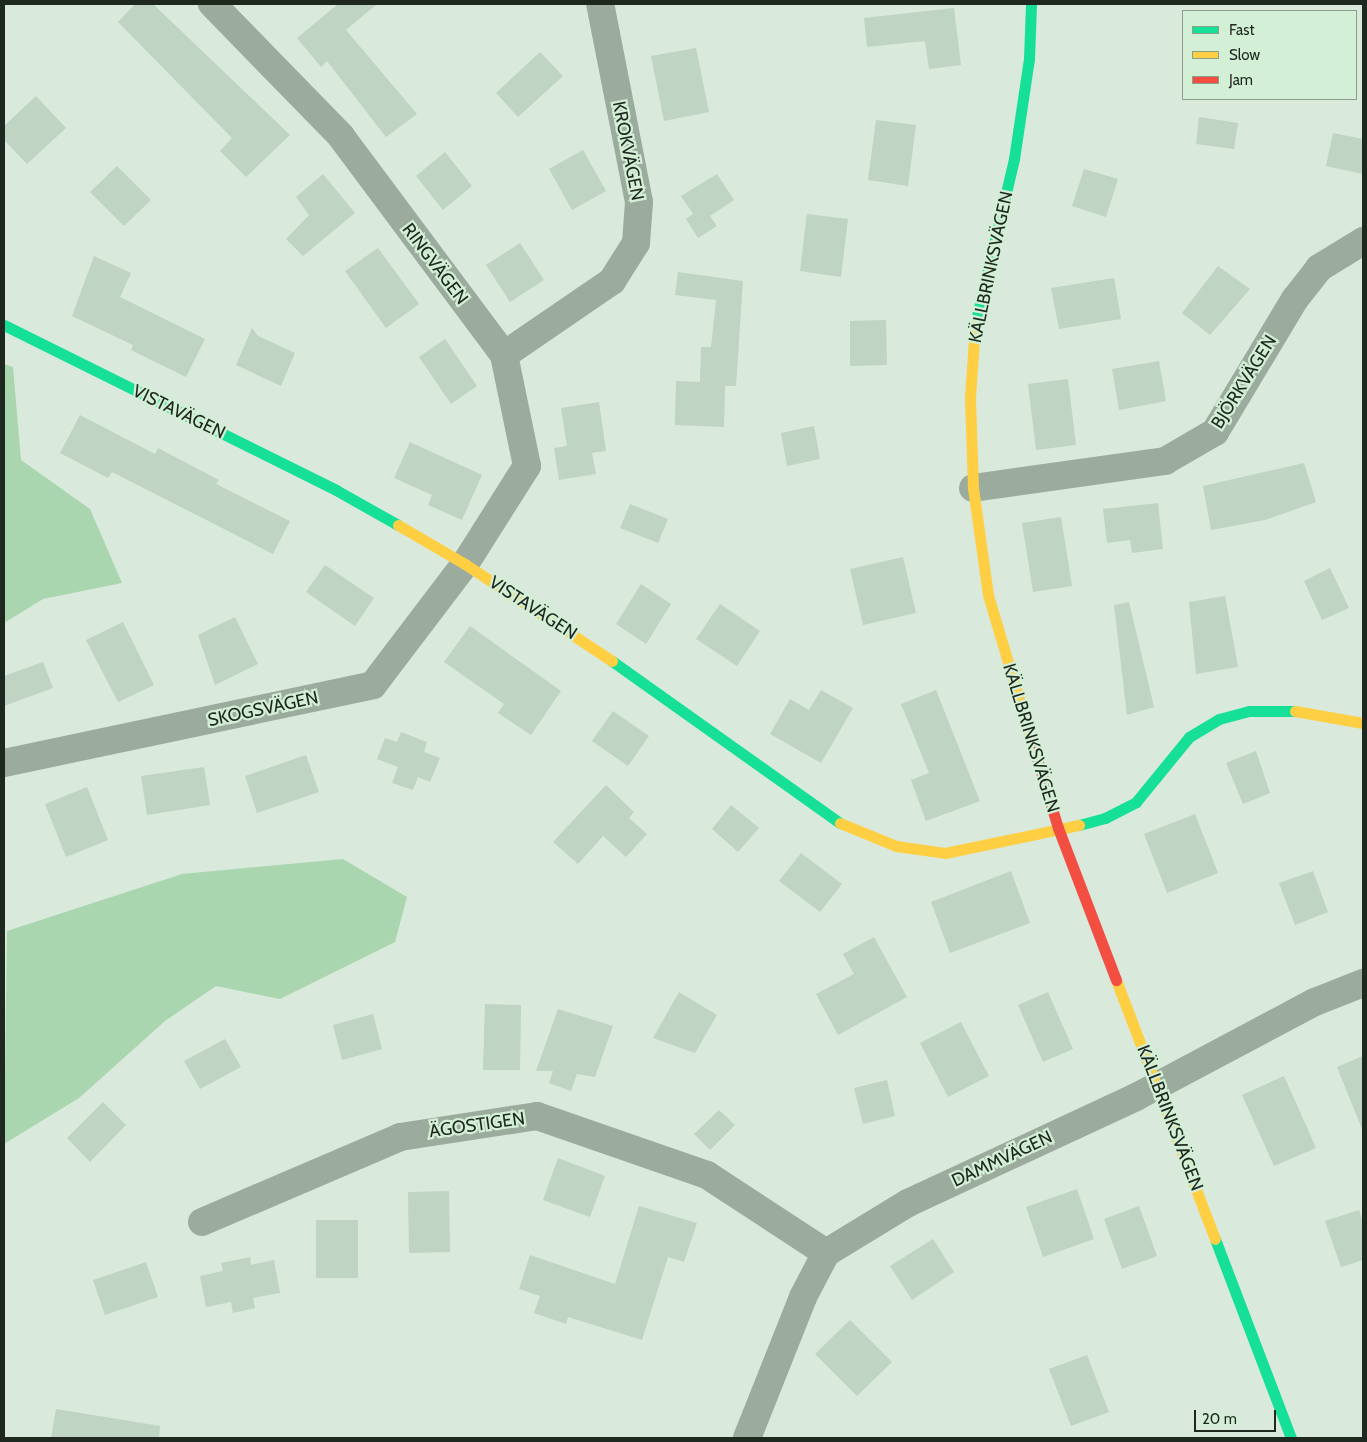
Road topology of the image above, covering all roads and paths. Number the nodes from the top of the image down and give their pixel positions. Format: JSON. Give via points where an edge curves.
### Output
{"nodes":[{"id":1,"x":212,"y":4,"type":"edge"},
{"id":2,"x":600,"y":4,"type":"edge"},
{"id":3,"x":1031,"y":4,"type":"edge"},
{"id":4,"x":1363,"y":241,"type":"edge"},
{"id":5,"x":4,"y":325,"type":"edge"},
{"id":6,"x":504,"y":355,"type":"junction"},
{"id":7,"x":973,"y":488,"type":"junction"},
{"id":8,"x":465,"y":564,"type":"junction"},
{"id":9,"x":1363,"y":723,"type":"edge"},
{"id":10,"x":4,"y":763,"type":"edge"},
{"id":11,"x":1058,"y":828,"type":"junction"},
{"id":12,"x":1363,"y":983,"type":"edge"},
{"id":13,"x":1158,"y":1084,"type":"junction"},
{"id":14,"x":202,"y":1222,"type":"dead end"},
{"id":15,"x":826,"y":1253,"type":"junction"},
{"id":16,"x":747,"y":1438,"type":"edge"},
{"id":17,"x":1291,"y":1438,"type":"edge"}],
"edges":[{"from":1,"to":6,"type":"street","name":"RINGVÄGEN","via":[[341,136]]},
{"from":2,"to":6,"type":"street","name":"KROKVÄGEN","via":[[639,202],[636,244],[612,281]]},
{"from":3,"to":7,"type":"street","name":"KÄLLBRINKSVÄGEN","via":[[1029,59],[1014,160],[974,328],[970,398]]},
{"from":4,"to":7,"type":"street","name":"BJÖRKVÄGEN","via":[[1319,268],[1295,298],[1215,432],[1165,461]]},
{"from":5,"to":8,"type":"street","name":"VISTAVÄGEN","via":[[336,490]]},
{"from":6,"to":8,"type":"street","name":"RINGVÄGEN","via":[[527,466]]},
{"from":7,"to":11,"type":"street","name":"KÄLLBRINKSVÄGEN","via":[[988,595]]},
{"from":8,"to":10,"type":"street","name":"SKOGSVÄGEN","via":[[373,685]]},
{"from":8,"to":11,"type":"street","name":"VISTAVÄGEN","via":[[648,685],[846,827],[896,846],[945,853]]},
{"from":9,"to":11,"type":"street","name":"VISTAVÄGEN","via":[[1281,709],[1249,711],[1219,720],[1189,737],[1136,802],[1105,818]]},
{"from":11,"to":13,"type":"street","name":"KÄLLBRINKSVÄGEN"},
{"from":12,"to":13,"type":"street","name":"DAMMVÄGEN","via":[[1315,1002]]},
{"from":13,"to":15,"type":"street","name":"DAMMVÄGEN","via":[[908,1203]]},
{"from":13,"to":17,"type":"street","name":"KÄLLBRINKSVÄGEN"},
{"from":14,"to":15,"type":"street","name":"ÄGOSTIGEN","via":[[400,1137],[537,1116],[707,1175]]},
{"from":15,"to":16,"type":"street","via":[[802,1297]]}]}
